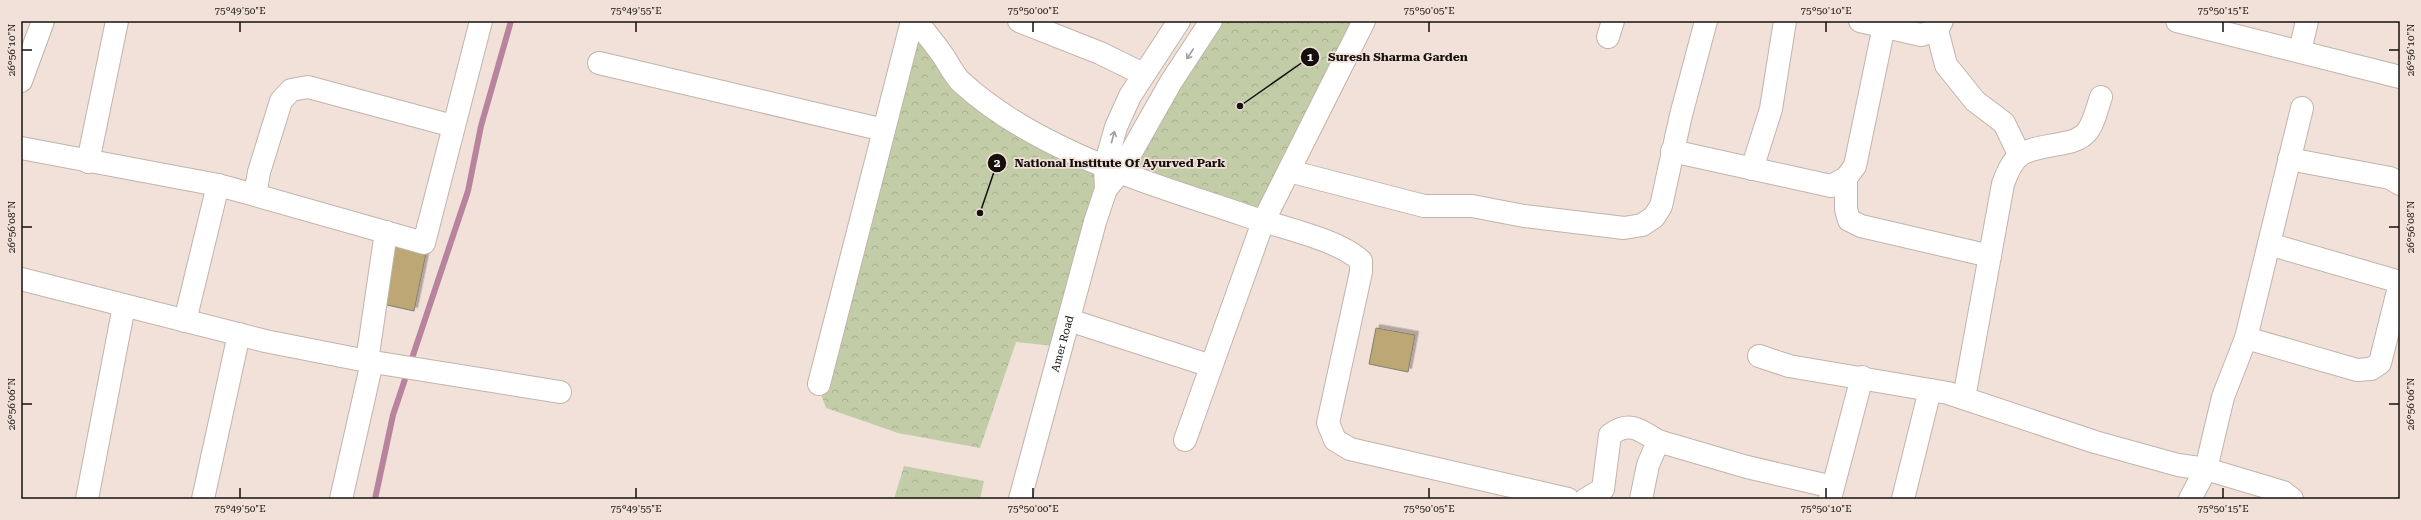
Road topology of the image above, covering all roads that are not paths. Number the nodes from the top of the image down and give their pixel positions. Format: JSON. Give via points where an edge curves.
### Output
{"nodes":[{"id":1,"x":43,"y":21,"type":"edge"},
{"id":2,"x":118,"y":21,"type":"edge"},
{"id":3,"x":480,"y":21,"type":"edge"},
{"id":4,"x":912,"y":21,"type":"edge"},
{"id":5,"x":916,"y":21,"type":"edge"},
{"id":6,"x":1018,"y":21,"type":"edge"},
{"id":7,"x":1179,"y":21,"type":"edge"},
{"id":8,"x":1211,"y":21,"type":"edge"},
{"id":9,"x":1364,"y":21,"type":"edge"},
{"id":10,"x":1706,"y":21,"type":"edge"},
{"id":11,"x":1785,"y":21,"type":"edge"},
{"id":12,"x":1860,"y":21,"type":"edge"},
{"id":13,"x":2177,"y":21,"type":"edge"},
{"id":14,"x":2307,"y":21,"type":"edge"},
{"id":15,"x":1940,"y":25,"type":"edge"},
{"id":16,"x":1884,"y":26,"type":"junction"},
{"id":17,"x":28,"y":41,"type":"edge"},
{"id":18,"x":2300,"y":51,"type":"junction"},
{"id":19,"x":599,"y":63,"type":"dead end"},
{"id":20,"x":1143,"y":74,"type":"junction"},
{"id":21,"x":2400,"y":77,"type":"edge"},
{"id":22,"x":21,"y":81,"type":"edge"},
{"id":23,"x":2101,"y":97,"type":"dead end"},
{"id":24,"x":2302,"y":108,"type":"dead end"},
{"id":25,"x":453,"y":126,"type":"junction"},
{"id":26,"x":884,"y":130,"type":"junction"},
{"id":27,"x":21,"y":148,"type":"edge"},
{"id":28,"x":1672,"y":151,"type":"junction"},
{"id":29,"x":2019,"y":154,"type":"junction"},
{"id":30,"x":2290,"y":159,"type":"junction"},
{"id":31,"x":88,"y":162,"type":"junction"},
{"id":32,"x":1113,"y":169,"type":"junction"},
{"id":33,"x":1752,"y":169,"type":"junction"},
{"id":34,"x":1289,"y":171,"type":"junction"},
{"id":35,"x":1846,"y":178,"type":"junction"},
{"id":36,"x":2400,"y":184,"type":"edge"},
{"id":37,"x":218,"y":185,"type":"junction"},
{"id":38,"x":254,"y":195,"type":"junction"},
{"id":39,"x":1263,"y":222,"type":"junction"},
{"id":40,"x":386,"y":232,"type":"junction"},
{"id":41,"x":2269,"y":244,"type":"junction"},
{"id":42,"x":1990,"y":256,"type":"junction"},
{"id":43,"x":21,"y":280,"type":"edge"},
{"id":44,"x":2400,"y":282,"type":"edge"},
{"id":45,"x":124,"y":306,"type":"junction"},
{"id":46,"x":1069,"y":320,"type":"junction"},
{"id":47,"x":185,"y":321,"type":"junction"},
{"id":48,"x":239,"y":334,"type":"junction"},
{"id":49,"x":2246,"y":338,"type":"junction"},
{"id":50,"x":1760,"y":356,"type":"dead end"},
{"id":51,"x":376,"y":362,"type":"junction"},
{"id":52,"x":1212,"y":366,"type":"junction"},
{"id":53,"x":1862,"y":377,"type":"junction"},
{"id":54,"x":819,"y":384,"type":"dead end"},
{"id":55,"x":1930,"y":390,"type":"junction"},
{"id":56,"x":560,"y":392,"type":"dead end"},
{"id":57,"x":1964,"y":398,"type":"junction"},
{"id":58,"x":1185,"y":440,"type":"dead end"},
{"id":59,"x":1658,"y":441,"type":"junction"},
{"id":60,"x":2206,"y":469,"type":"junction"},
{"id":61,"x":1832,"y":493,"type":"edge"},
{"id":62,"x":87,"y":499,"type":"edge"},
{"id":63,"x":203,"y":499,"type":"edge"},
{"id":64,"x":341,"y":499,"type":"edge"},
{"id":65,"x":1020,"y":499,"type":"edge"},
{"id":66,"x":1568,"y":499,"type":"edge"},
{"id":67,"x":1586,"y":499,"type":"edge"},
{"id":68,"x":1641,"y":499,"type":"edge"},
{"id":69,"x":1903,"y":499,"type":"edge"},
{"id":70,"x":2190,"y":499,"type":"edge"},
{"id":71,"x":2292,"y":499,"type":"edge"}],
"edges":[{"from":1,"to":17,"type":"street"},
{"from":2,"to":31,"type":"street"},
{"from":3,"to":25,"type":"street"},
{"from":4,"to":26,"type":"street"},
{"from":5,"to":32,"type":"street","via":[[931,38],[959,80],[992,108],[1065,148]]},
{"from":6,"to":20,"type":"street","via":[[1100,53]]},
{"from":7,"to":20,"type":"street","name":"Amer Road"},
{"from":8,"to":32,"type":"street","name":"Amer Road","one_way":true},
{"from":9,"to":34,"type":"street"},
{"from":10,"to":28,"type":"street"},
{"from":11,"to":33,"type":"street","via":[[1771,109]]},
{"from":12,"to":16,"type":"street"},
{"from":13,"to":18,"type":"street"},
{"from":14,"to":18,"type":"street"},
{"from":15,"to":16,"type":"street","via":[[1920,35]]},
{"from":15,"to":29,"type":"street","via":[[1946,65],[1975,101],[2004,123]]},
{"from":16,"to":35,"type":"street","via":[[1855,166]]},
{"from":17,"to":22,"type":"street"},
{"from":18,"to":21,"type":"street"},
{"from":19,"to":26,"type":"street"},
{"from":32,"to":20,"type":"street","name":"Amer Road","one_way":true,"via":[[1116,127]]},
{"from":23,"to":29,"type":"street","via":[[2092,123],[2085,134],[2072,142]]},
{"from":24,"to":30,"type":"street"},
{"from":25,"to":38,"type":"street","via":[[308,87],[291,90],[281,101],[258,172]]},
{"from":25,"to":40,"type":"street","via":[[424,243]]},
{"from":26,"to":54,"type":"street"},
{"from":27,"to":31,"type":"street"},
{"from":28,"to":33,"type":"street"},
{"from":28,"to":34,"type":"street","via":[[1661,206],[1654,217],[1642,225],[1624,228],[1524,216],[1472,206],[1424,206]]},
{"from":29,"to":42,"type":"street","via":[[2010,164],[2003,184]]},
{"from":30,"to":36,"type":"street","via":[[2390,178]]},
{"from":30,"to":41,"type":"street"},
{"from":31,"to":37,"type":"street"},
{"from":32,"to":39,"type":"street"},
{"from":32,"to":46,"type":"street","name":"Amer Road"},
{"from":33,"to":35,"type":"street","via":[[1831,186]]},
{"from":34,"to":39,"type":"street"},
{"from":35,"to":42,"type":"street","via":[[1846,209],[1849,220],[1861,226]]},
{"from":37,"to":38,"type":"street"},
{"from":37,"to":47,"type":"street"},
{"from":38,"to":40,"type":"street"},
{"from":39,"to":52,"type":"street"},
{"from":39,"to":66,"type":"street","via":[[1294,230],[1353,254],[1361,261],[1361,272],[1328,423],[1335,440],[1350,449]]},
{"from":40,"to":51,"type":"street"},
{"from":41,"to":44,"type":"street"},
{"from":41,"to":49,"type":"street"},
{"from":42,"to":57,"type":"street"},
{"from":43,"to":45,"type":"street"},
{"from":44,"to":49,"type":"street","via":[[2380,363],[2371,369],[2357,370]]},
{"from":45,"to":47,"type":"street"},
{"from":45,"to":62,"type":"street"},
{"from":46,"to":52,"type":"street"},
{"from":46,"to":65,"type":"street","name":"Amer Road"},
{"from":47,"to":48,"type":"street"},
{"from":48,"to":51,"type":"street"},
{"from":48,"to":63,"type":"street"},
{"from":49,"to":60,"type":"street","via":[[2223,397]]},
{"from":50,"to":53,"type":"street","via":[[1789,366]]},
{"from":51,"to":56,"type":"street"},
{"from":51,"to":64,"type":"street"},
{"from":52,"to":58,"type":"street"},
{"from":53,"to":55,"type":"street"},
{"from":53,"to":61,"type":"street"},
{"from":55,"to":57,"type":"street"},
{"from":55,"to":69,"type":"street"},
{"from":57,"to":60,"type":"street","via":[[2095,442],[2178,465]]},
{"from":59,"to":61,"type":"street"},
{"from":59,"to":67,"type":"street","via":[[1630,427],[1620,427],[1610,435],[1603,489]]},
{"from":59,"to":68,"type":"street","via":[[1648,466]]},
{"from":60,"to":70,"type":"street"},
{"from":60,"to":71,"type":"street","via":[[2283,492]]}]}
